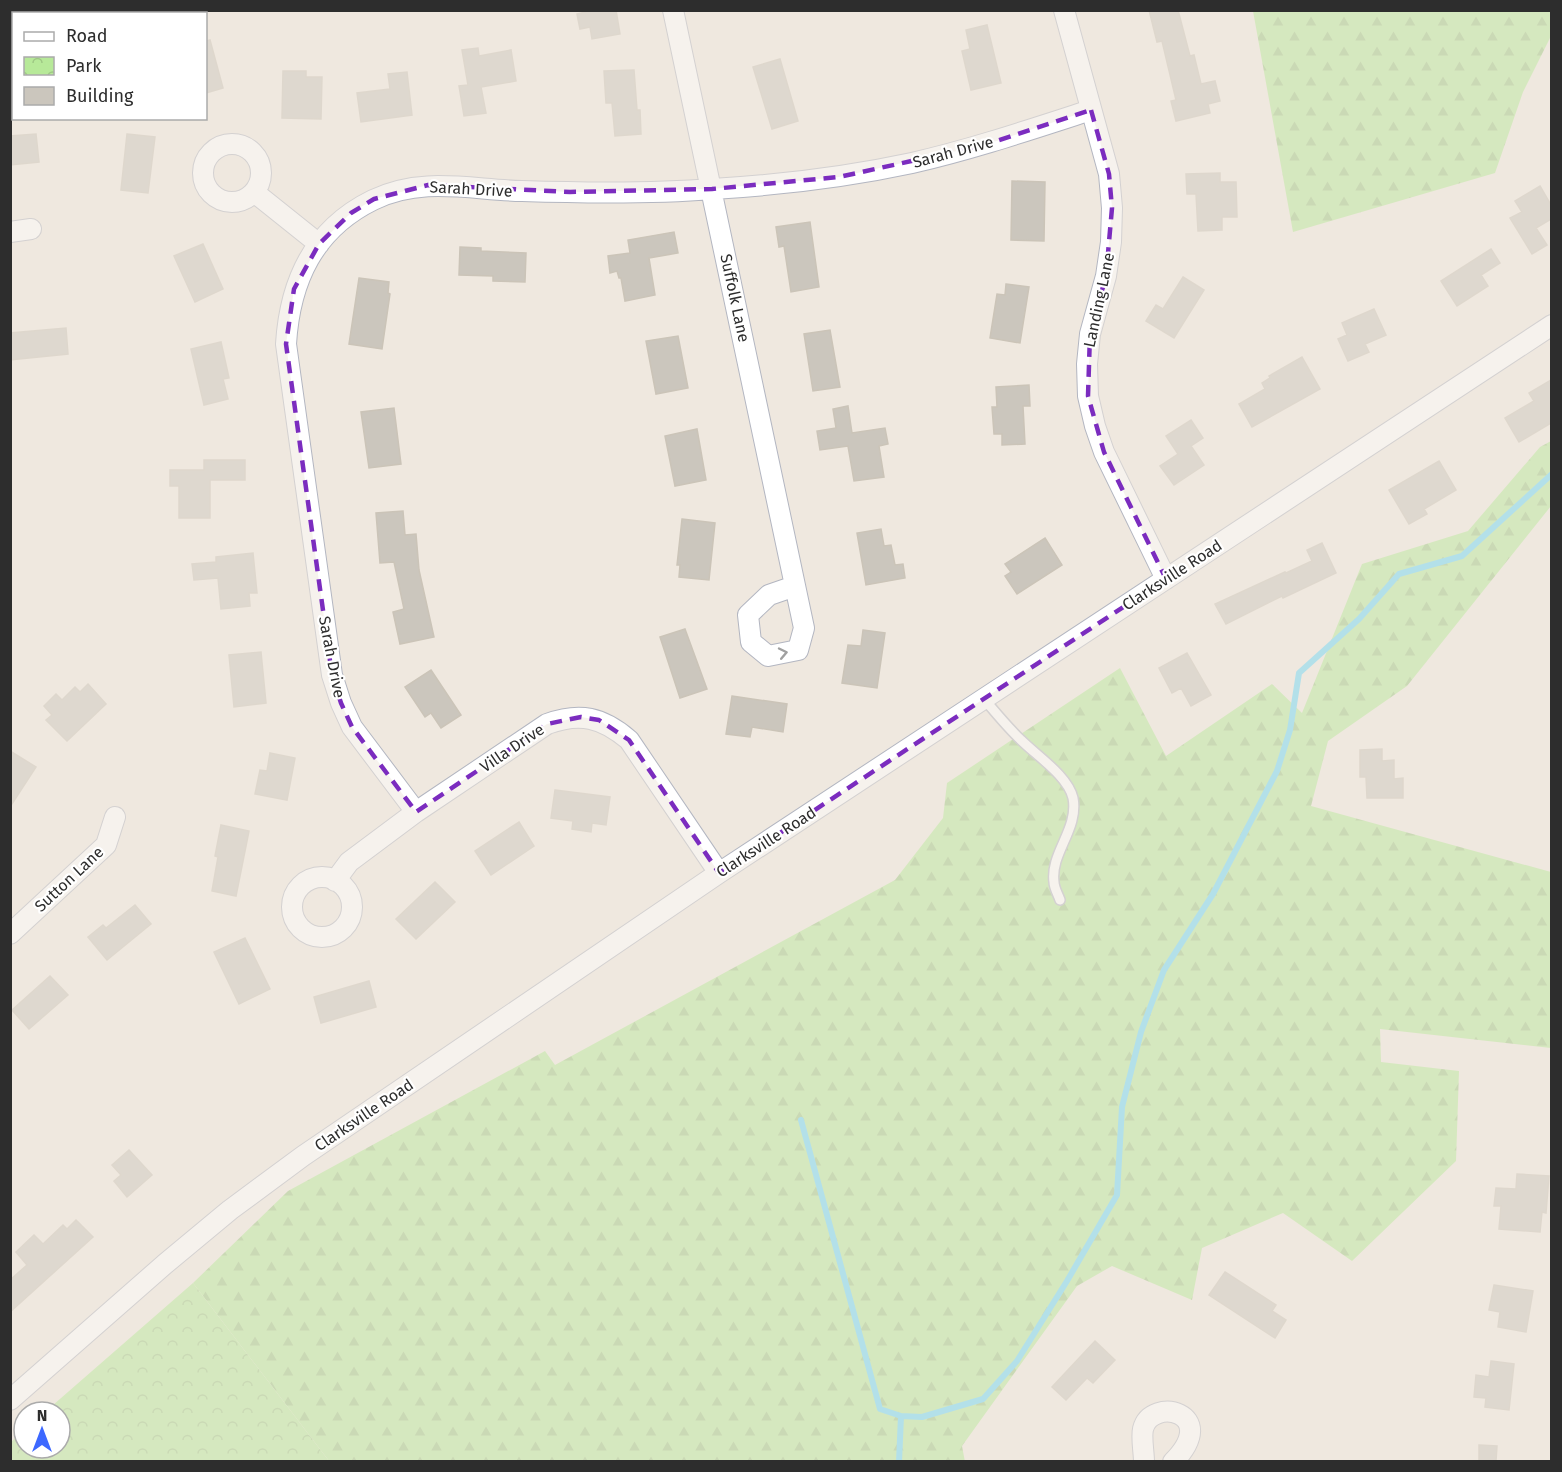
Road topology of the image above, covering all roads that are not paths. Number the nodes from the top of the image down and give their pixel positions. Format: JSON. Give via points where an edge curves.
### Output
{"nodes":[{"id":1,"x":673,"y":10,"type":"edge"},
{"id":2,"x":1064,"y":10,"type":"edge"},
{"id":3,"x":1091,"y":110,"type":"junction"},
{"id":4,"x":712,"y":189,"type":"junction"},
{"id":5,"x":254,"y":192,"type":"dead end"},
{"id":6,"x":31,"y":229,"type":"dead end"},
{"id":7,"x":10,"y":232,"type":"edge"},
{"id":8,"x":319,"y":244,"type":"junction"},
{"id":9,"x":1551,"y":325,"type":"edge"},
{"id":10,"x":1166,"y":579,"type":"junction"},
{"id":11,"x":795,"y":586,"type":"junction"},
{"id":12,"x":984,"y":699,"type":"junction"},
{"id":13,"x":416,"y":812,"type":"junction"},
{"id":14,"x":115,"y":817,"type":"dead end"},
{"id":15,"x":719,"y":873,"type":"junction"},
{"id":16,"x":335,"y":881,"type":"dead end"},
{"id":17,"x":1060,"y":900,"type":"dead end"},
{"id":18,"x":10,"y":934,"type":"edge"},
{"id":19,"x":10,"y":1400,"type":"edge"},
{"id":20,"x":1144,"y":1461,"type":"edge"},
{"id":21,"x":1173,"y":1461,"type":"edge"}],
"edges":[{"from":1,"to":4,"type":"street","name":"Suffolk Lane"},
{"from":2,"to":3,"type":"street","name":"Landing Lane"},
{"from":3,"to":4,"type":"street","name":"Sarah Drive","via":[[912,163],[839,177]]},
{"from":3,"to":10,"type":"street","name":"Landing Lane","via":[[1109,174],[1112,208],[1106,276],[1090,334],[1088,396],[1104,452]]},
{"from":4,"to":8,"type":"street","name":"Sarah Drive","via":[[559,192],[428,185],[374,200],[334,226]]},
{"from":4,"to":11,"type":"street","name":"Suffolk Lane"},
{"from":5,"to":8,"type":"street"},
{"from":6,"to":7,"type":"street"},
{"from":8,"to":13,"type":"street","name":"Sarah Drive","via":[[294,289],[286,344],[332,675],[352,727]]},
{"from":9,"to":10,"type":"street","name":"Clarksville Road"},
{"from":10,"to":12,"type":"street","name":"Clarksville Road"},
{"from":11,"to":11,"type":"street","name":"Suffolk Lane","one_way":true,"via":[[769,595],[748,615],[751,642],[768,656],[798,650],[804,628]]},
{"from":12,"to":15,"type":"street","name":"Clarksville Road"},
{"from":12,"to":17,"type":"lane","via":[[1056,771],[1073,798],[1068,837],[1055,864],[1054,884]]},
{"from":13,"to":15,"type":"street","name":"Villa Drive","via":[[547,724],[581,717],[599,720],[629,740]]},
{"from":13,"to":16,"type":"street","name":"Villa Drive","via":[[349,862]]},
{"from":14,"to":18,"type":"street","name":"Sutton Lane","via":[[106,845]]},
{"from":15,"to":19,"type":"street","name":"Clarksville Road","via":[[303,1156],[230,1210]]},
{"from":20,"to":21,"type":"street","via":[[1143,1428],[1151,1417],[1164,1411],[1185,1418],[1190,1427],[1190,1438]]}]}
